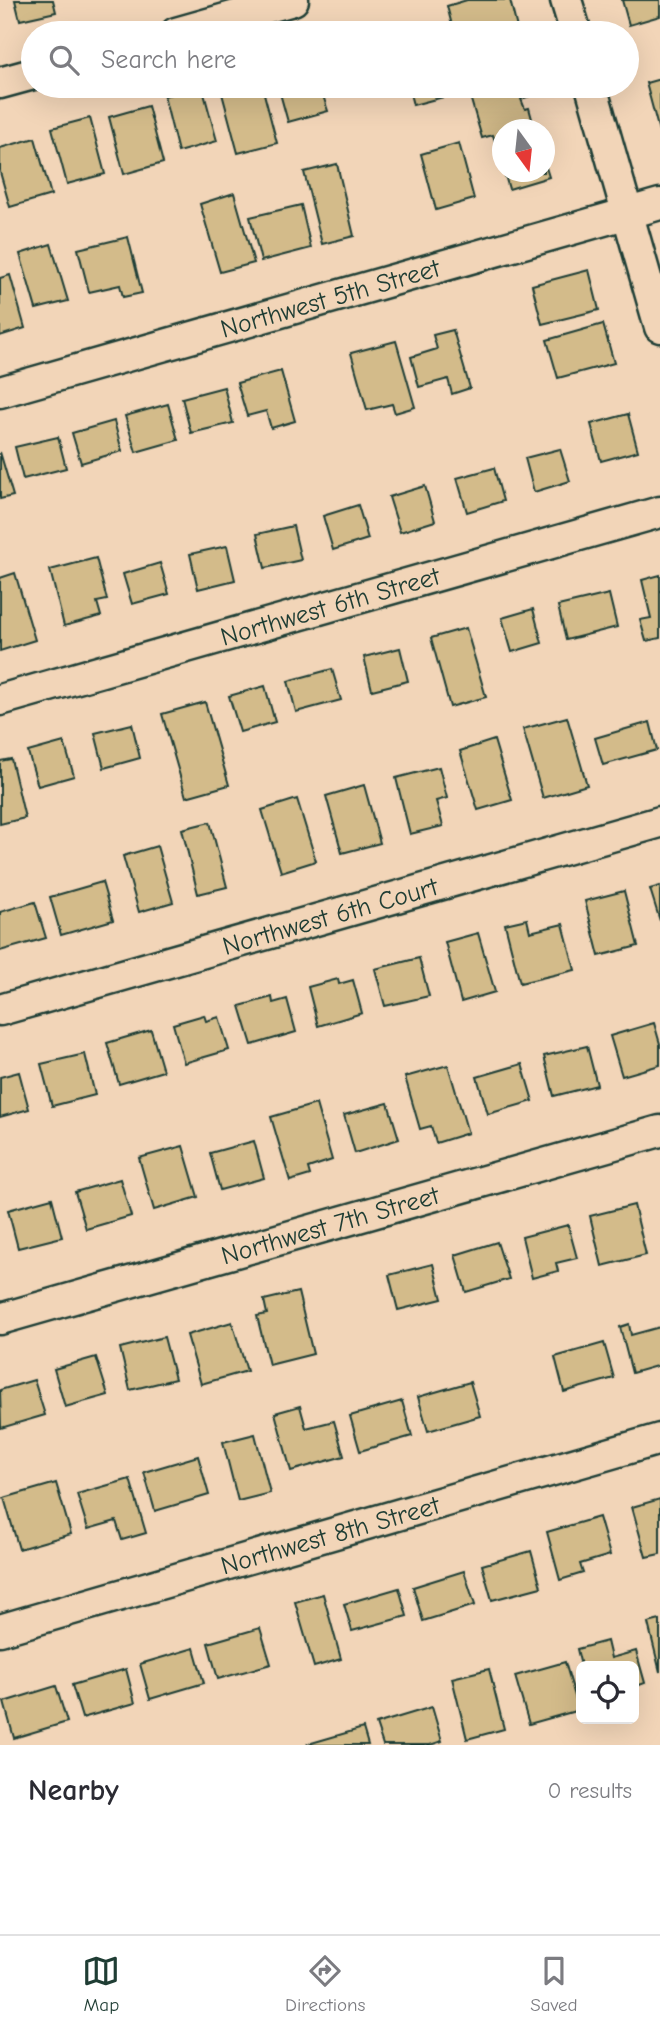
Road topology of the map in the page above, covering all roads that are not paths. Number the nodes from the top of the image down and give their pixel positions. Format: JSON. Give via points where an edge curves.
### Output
{"nodes":[{"id":1,"x":293,"y":0,"type":"edge"},
{"id":2,"x":566,"y":0,"type":"edge"},
{"id":3,"x":219,"y":21,"type":"edge"},
{"id":4,"x":572,"y":21,"type":"edge"},
{"id":5,"x":21,"y":77,"type":"edge"},
{"id":6,"x":0,"y":83,"type":"edge"},
{"id":7,"x":594,"y":98,"type":"edge"},
{"id":8,"x":660,"y":204,"type":"edge"},
{"id":9,"x":628,"y":213,"type":"junction"},
{"id":10,"x":660,"y":327,"type":"edge"},
{"id":11,"x":0,"y":391,"type":"edge"},
{"id":12,"x":660,"y":512,"type":"edge"},
{"id":13,"x":0,"y":700,"type":"edge"},
{"id":14,"x":660,"y":822,"type":"edge"},
{"id":15,"x":0,"y":1010,"type":"edge"},
{"id":16,"x":660,"y":1131,"type":"edge"},
{"id":17,"x":0,"y":1319,"type":"edge"},
{"id":18,"x":660,"y":1439,"type":"edge"},
{"id":19,"x":0,"y":1630,"type":"edge"}],
"edges":[{"from":1,"to":3,"type":"street"},
{"from":2,"to":4,"type":"street"},
{"from":5,"to":6,"type":"street"},
{"from":7,"to":9,"type":"street"},
{"from":8,"to":9,"type":"street","name":"Northwest 5th Street"},
{"from":9,"to":10,"type":"street"},
{"from":9,"to":11,"type":"street","name":"Northwest 5th Street"},
{"from":12,"to":13,"type":"street","name":"Northwest 6th Street"},
{"from":14,"to":15,"type":"street","name":"Northwest 6th Court"},
{"from":16,"to":17,"type":"street","name":"Northwest 7th Street"},
{"from":18,"to":19,"type":"street","name":"Northwest 8th Street"}]}
